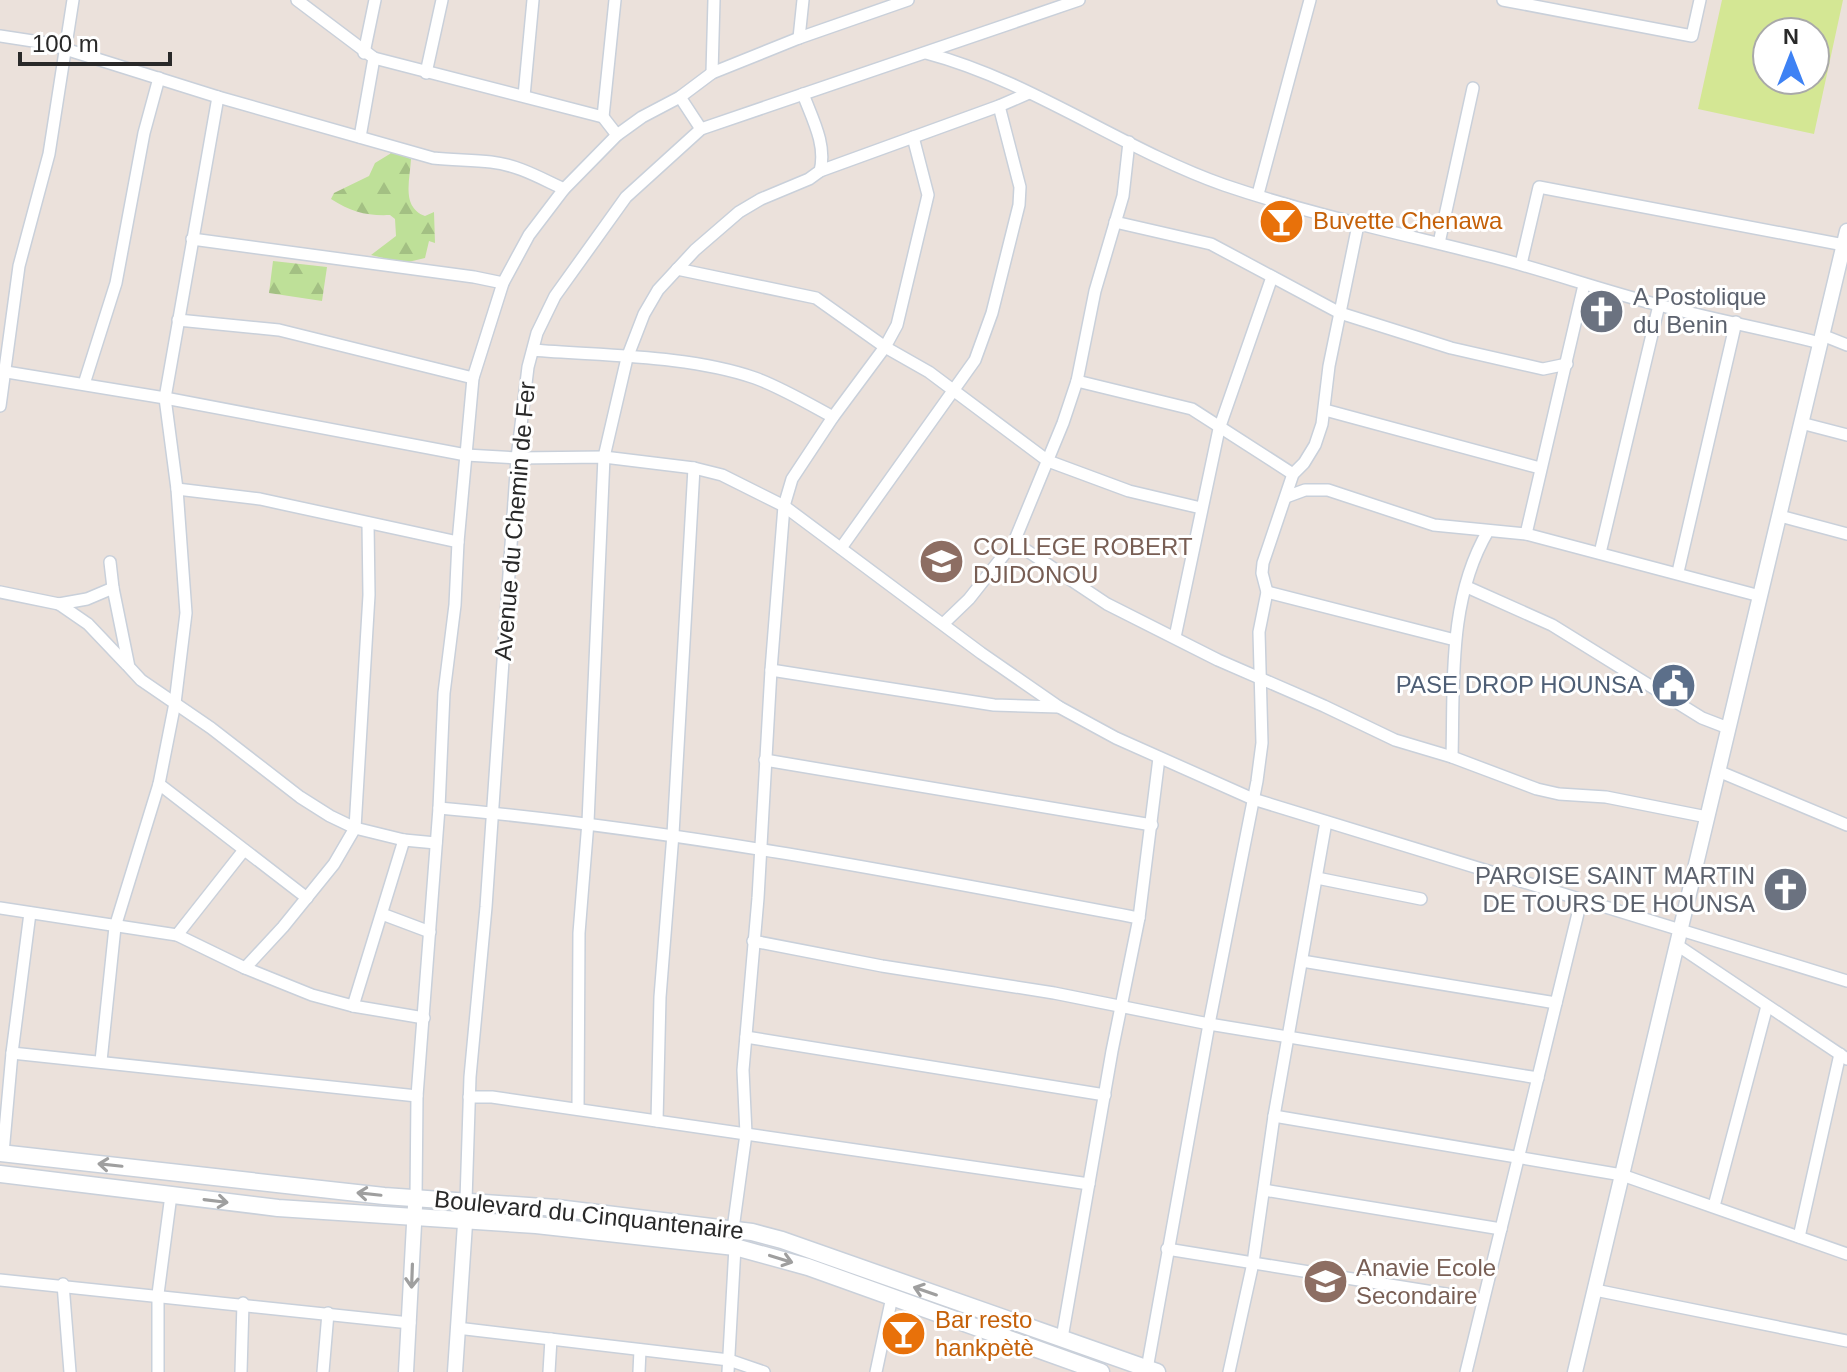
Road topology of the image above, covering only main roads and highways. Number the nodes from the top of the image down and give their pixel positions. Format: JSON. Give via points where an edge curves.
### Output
{"nodes":[{"id":1,"x":2,"y":1153,"type":"edge"},
{"id":2,"x":0,"y":1174,"type":"edge"},
{"id":3,"x":1058,"y":1364,"type":"edge"},
{"id":4,"x":1152,"y":1371,"type":"edge"},
{"id":5,"x":1101,"y":1372,"type":"edge"}],
"edges":[{"from":4,"to":1,"type":"main road","name":"Boulevard du Cinquantenaire","one_way":true,"via":[[782,1240],[733,1229]]},
{"from":2,"to":3,"type":"main road","name":"Boulevard du Cinquantenaire","one_way":true,"via":[[278,1208],[735,1247],[892,1297]]},
{"from":3,"to":5,"type":"main road","name":"Boulevard du Cinquantenaire"}]}
